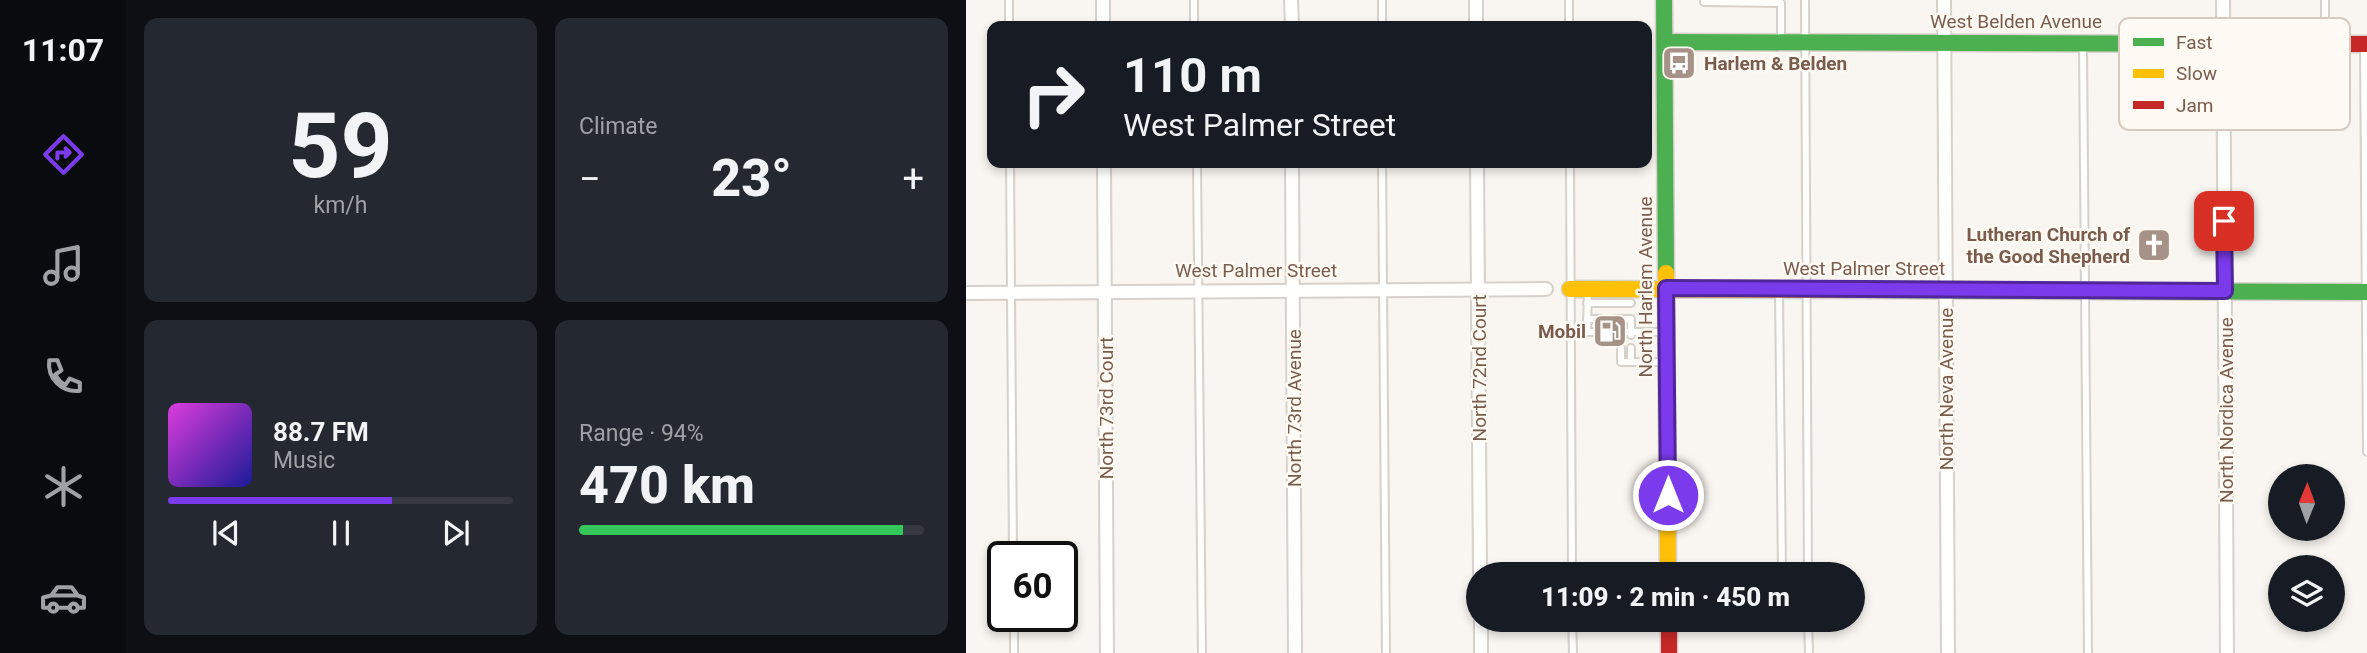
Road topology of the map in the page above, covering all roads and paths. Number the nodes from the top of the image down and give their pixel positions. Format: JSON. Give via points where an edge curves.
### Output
{"nodes":[{"id":1,"x":1009,"y":0,"type":"edge"},
{"id":2,"x":1103,"y":0,"type":"edge"},
{"id":3,"x":1194,"y":0,"type":"edge"},
{"id":4,"x":1291,"y":0,"type":"edge"},
{"id":5,"x":1382,"y":0,"type":"edge"},
{"id":6,"x":1476,"y":0,"type":"edge"},
{"id":7,"x":1569,"y":0,"type":"edge"},
{"id":8,"x":1664,"y":0,"type":"edge"},
{"id":9,"x":1704,"y":0,"type":"edge"},
{"id":10,"x":1805,"y":0,"type":"edge"},
{"id":11,"x":1944,"y":0,"type":"edge"},
{"id":12,"x":2223,"y":0,"type":"edge"},
{"id":13,"x":2325,"y":0,"type":"edge"},
{"id":14,"x":1782,"y":1,"type":"edge"},
{"id":15,"x":2223,"y":18,"type":"edge"},
{"id":16,"x":2325,"y":18,"type":"edge"},
{"id":17,"x":1009,"y":21,"type":"edge"},
{"id":18,"x":1104,"y":21,"type":"edge"},
{"id":19,"x":1194,"y":21,"type":"edge"},
{"id":20,"x":1292,"y":21,"type":"edge"},
{"id":21,"x":1382,"y":21,"type":"edge"},
{"id":22,"x":1476,"y":21,"type":"edge"},
{"id":23,"x":1569,"y":21,"type":"edge"},
{"id":24,"x":1665,"y":41,"type":"junction"},
{"id":25,"x":1781,"y":41,"type":"junction"},
{"id":26,"x":1805,"y":41,"type":"junction"},
{"id":27,"x":1944,"y":41,"type":"junction"},
{"id":28,"x":2083,"y":43,"type":"junction"},
{"id":29,"x":2119,"y":43,"type":"edge"},
{"id":30,"x":2365,"y":44,"type":"edge"},
{"id":31,"x":2224,"y":130,"type":"edge"},
{"id":32,"x":1010,"y":168,"type":"edge"},
{"id":33,"x":1104,"y":168,"type":"edge"},
{"id":34,"x":1197,"y":168,"type":"edge"},
{"id":35,"x":1292,"y":168,"type":"edge"},
{"id":36,"x":1382,"y":168,"type":"edge"},
{"id":37,"x":1477,"y":168,"type":"edge"},
{"id":38,"x":1570,"y":168,"type":"edge"},
{"id":39,"x":1666,"y":288,"type":"junction"},
{"id":40,"x":1478,"y":289,"type":"junction"},
{"id":41,"x":1546,"y":289,"type":"dead end"},
{"id":42,"x":1570,"y":289,"type":"junction"},
{"id":43,"x":1779,"y":289,"type":"junction"},
{"id":44,"x":1806,"y":289,"type":"junction"},
{"id":45,"x":1383,"y":290,"type":"junction"},
{"id":46,"x":1946,"y":290,"type":"junction"},
{"id":47,"x":1199,"y":291,"type":"junction"},
{"id":48,"x":1293,"y":291,"type":"junction"},
{"id":49,"x":2085,"y":291,"type":"junction"},
{"id":50,"x":2225,"y":291,"type":"junction"},
{"id":51,"x":1105,"y":292,"type":"junction"},
{"id":52,"x":2366,"y":292,"type":"edge"},
{"id":53,"x":966,"y":293,"type":"edge"},
{"id":54,"x":1011,"y":293,"type":"junction"},
{"id":55,"x":1631,"y":295,"type":"junction"},
{"id":56,"x":1587,"y":296,"type":"junction"},
{"id":57,"x":1587,"y":319,"type":"junction"},
{"id":58,"x":1600,"y":319,"type":"dead end"},
{"id":59,"x":1615,"y":319,"type":"dead end"},
{"id":60,"x":1631,"y":319,"type":"junction"},
{"id":61,"x":1600,"y":332,"type":"dead end"},
{"id":62,"x":1647,"y":332,"type":"junction"},
{"id":63,"x":1667,"y":332,"type":"junction"},
{"id":64,"x":1621,"y":333,"type":"dead end"},
{"id":65,"x":1631,"y":333,"type":"junction"},
{"id":66,"x":1621,"y":348,"type":"dead end"},
{"id":67,"x":1631,"y":348,"type":"dead end"},
{"id":68,"x":1631,"y":362,"type":"junction"},
{"id":69,"x":1646,"y":362,"type":"junction"},
{"id":70,"x":1667,"y":362,"type":"junction"},
{"id":71,"x":2367,"y":452,"type":"edge"},
{"id":72,"x":1013,"y":541,"type":"edge"},
{"id":73,"x":1480,"y":562,"type":"edge"},
{"id":74,"x":1572,"y":562,"type":"edge"},
{"id":75,"x":1668,"y":562,"type":"edge"},
{"id":76,"x":1782,"y":562,"type":"edge"},
{"id":77,"x":1808,"y":562,"type":"edge"},
{"id":78,"x":1014,"y":632,"type":"edge"},
{"id":79,"x":1480,"y":632,"type":"edge"},
{"id":80,"x":1572,"y":632,"type":"edge"},
{"id":81,"x":1669,"y":632,"type":"edge"},
{"id":82,"x":1808,"y":632,"type":"edge"},
{"id":83,"x":1014,"y":653,"type":"edge"},
{"id":84,"x":1107,"y":653,"type":"edge"},
{"id":85,"x":1202,"y":653,"type":"edge"},
{"id":86,"x":1295,"y":653,"type":"edge"},
{"id":87,"x":1386,"y":653,"type":"edge"},
{"id":88,"x":1481,"y":653,"type":"edge"},
{"id":89,"x":1573,"y":653,"type":"edge"},
{"id":90,"x":1669,"y":653,"type":"edge"},
{"id":91,"x":1809,"y":653,"type":"edge"},
{"id":92,"x":1948,"y":653,"type":"edge"},
{"id":93,"x":2088,"y":653,"type":"edge"},
{"id":94,"x":2227,"y":653,"type":"edge"}],
"edges":[{"from":1,"to":17,"type":"lane"},
{"from":2,"to":18,"type":"street"},
{"from":3,"to":19,"type":"lane"},
{"from":4,"to":20,"type":"street"},
{"from":5,"to":21,"type":"lane"},
{"from":6,"to":22,"type":"street"},
{"from":7,"to":23,"type":"lane"},
{"from":8,"to":24,"type":"street","name":"North Harlem Avenue"},
{"from":9,"to":14,"type":"lane"},
{"from":10,"to":26,"type":"lane"},
{"from":11,"to":27,"type":"street","name":"North Neva Avenue"},
{"from":12,"to":15,"type":"street","name":"North Nordica Avenue"},
{"from":13,"to":16,"type":"lane"},
{"from":14,"to":25,"type":"lane"},
{"from":24,"to":25,"type":"street","name":"West Belden Avenue"},
{"from":24,"to":39,"type":"street","name":"North Harlem Avenue"},
{"from":25,"to":26,"type":"street","name":"West Belden Avenue"},
{"from":26,"to":27,"type":"street","name":"West Belden Avenue"},
{"from":26,"to":44,"type":"lane"},
{"from":27,"to":28,"type":"street","name":"West Belden Avenue"},
{"from":27,"to":46,"type":"street","name":"North Neva Avenue"},
{"from":28,"to":29,"type":"street","name":"West Belden Avenue"},
{"from":28,"to":49,"type":"lane"},
{"from":30,"to":52,"type":"lane"},
{"from":31,"to":50,"type":"street","name":"North Nordica Avenue"},
{"from":32,"to":54,"type":"lane"},
{"from":33,"to":51,"type":"street","name":"North 73rd Court"},
{"from":34,"to":47,"type":"lane"},
{"from":35,"to":48,"type":"street","name":"North 73rd Avenue"},
{"from":36,"to":45,"type":"lane"},
{"from":37,"to":40,"type":"street","name":"North 72nd Court"},
{"from":38,"to":42,"type":"lane"},
{"from":39,"to":43,"type":"street","name":"West Palmer Street"},
{"from":39,"to":55,"type":"street","name":"West Palmer Street"},
{"from":39,"to":63,"type":"street","name":"North Harlem Avenue"},
{"from":40,"to":41,"type":"street","name":"West Palmer Street"},
{"from":40,"to":45,"type":"street","name":"West Palmer Street"},
{"from":40,"to":73,"type":"street","name":"North 72nd Court"},
{"from":42,"to":56,"type":"street","name":"West Palmer Street"},
{"from":42,"to":74,"type":"lane"},
{"from":43,"to":44,"type":"street","name":"West Palmer Street"},
{"from":43,"to":76,"type":"lane"},
{"from":44,"to":46,"type":"street","name":"West Palmer Street"},
{"from":44,"to":77,"type":"lane"},
{"from":45,"to":48,"type":"street","name":"West Palmer Street"},
{"from":45,"to":87,"type":"lane"},
{"from":46,"to":49,"type":"street","name":"West Palmer Street"},
{"from":46,"to":92,"type":"street","name":"North Neva Avenue"},
{"from":47,"to":48,"type":"street","name":"West Palmer Street"},
{"from":47,"to":51,"type":"street","name":"West Palmer Street"},
{"from":47,"to":85,"type":"lane"},
{"from":48,"to":86,"type":"street","name":"North 73rd Avenue"},
{"from":49,"to":50,"type":"street","name":"West Palmer Street"},
{"from":49,"to":93,"type":"lane"},
{"from":50,"to":52,"type":"street","name":"West Palmer Street"},
{"from":50,"to":94,"type":"street","name":"North Nordica Avenue"},
{"from":51,"to":54,"type":"street","name":"West Palmer Street"},
{"from":51,"to":84,"type":"street","name":"North 73rd Court"},
{"from":52,"to":71,"type":"lane"},
{"from":53,"to":54,"type":"street","name":"West Palmer Street"},
{"from":54,"to":72,"type":"lane"},
{"from":55,"to":56,"type":"street","name":"West Palmer Street"},
{"from":55,"to":60,"type":"lane"},
{"from":56,"to":57,"type":"lane"},
{"from":57,"to":58,"type":"lane"},
{"from":57,"to":61,"type":"lane","via":[[1587,332]]},
{"from":59,"to":60,"type":"lane"},
{"from":60,"to":65,"type":"lane"},
{"from":62,"to":63,"type":"lane"},
{"from":62,"to":65,"type":"lane"},
{"from":62,"to":69,"type":"lane"},
{"from":63,"to":70,"type":"street","name":"North Harlem Avenue"},
{"from":64,"to":65,"type":"lane"},
{"from":66,"to":68,"type":"lane","via":[[1621,362]]},
{"from":67,"to":68,"type":"lane"},
{"from":68,"to":69,"type":"lane"},
{"from":69,"to":70,"type":"lane"},
{"from":70,"to":75,"type":"street","name":"North Harlem Avenue"},
{"from":78,"to":83,"type":"lane"},
{"from":79,"to":88,"type":"street"},
{"from":80,"to":89,"type":"lane"},
{"from":81,"to":90,"type":"street"},
{"from":82,"to":91,"type":"lane"}]}
